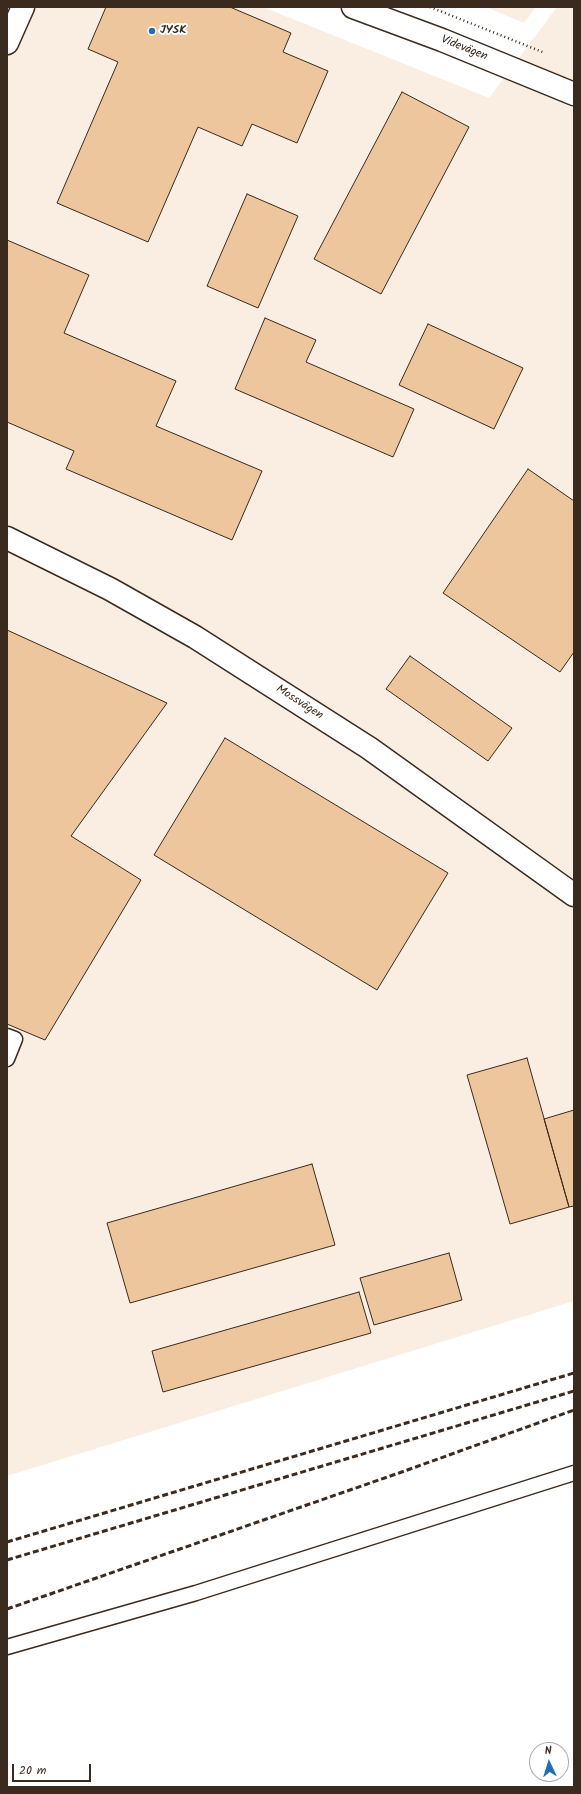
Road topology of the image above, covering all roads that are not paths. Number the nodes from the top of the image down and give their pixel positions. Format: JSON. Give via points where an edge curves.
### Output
{"nodes":[{"id":1,"x":353,"y":7,"type":"edge"},
{"id":2,"x":22,"y":8,"type":"edge"},
{"id":3,"x":7,"y":43,"type":"edge"},
{"id":4,"x":574,"y":94,"type":"edge"},
{"id":5,"x":7,"y":538,"type":"edge"},
{"id":6,"x":574,"y":895,"type":"edge"},
{"id":7,"x":7,"y":1036,"type":"edge"},
{"id":8,"x":7,"y":1059,"type":"edge"},
{"id":9,"x":574,"y":1473,"type":"edge"},
{"id":10,"x":7,"y":1647,"type":"edge"}],
"edges":[{"from":1,"to":4,"type":"street","name":"Videvägen"},
{"from":2,"to":3,"type":"street"},
{"from":5,"to":6,"type":"street","name":"Mossvägen","via":[[110,589],[195,637],[369,748]]},
{"from":7,"to":8,"type":"lane","via":[[14,1039]]},
{"from":9,"to":10,"type":"lane","via":[[196,1593]]}]}
